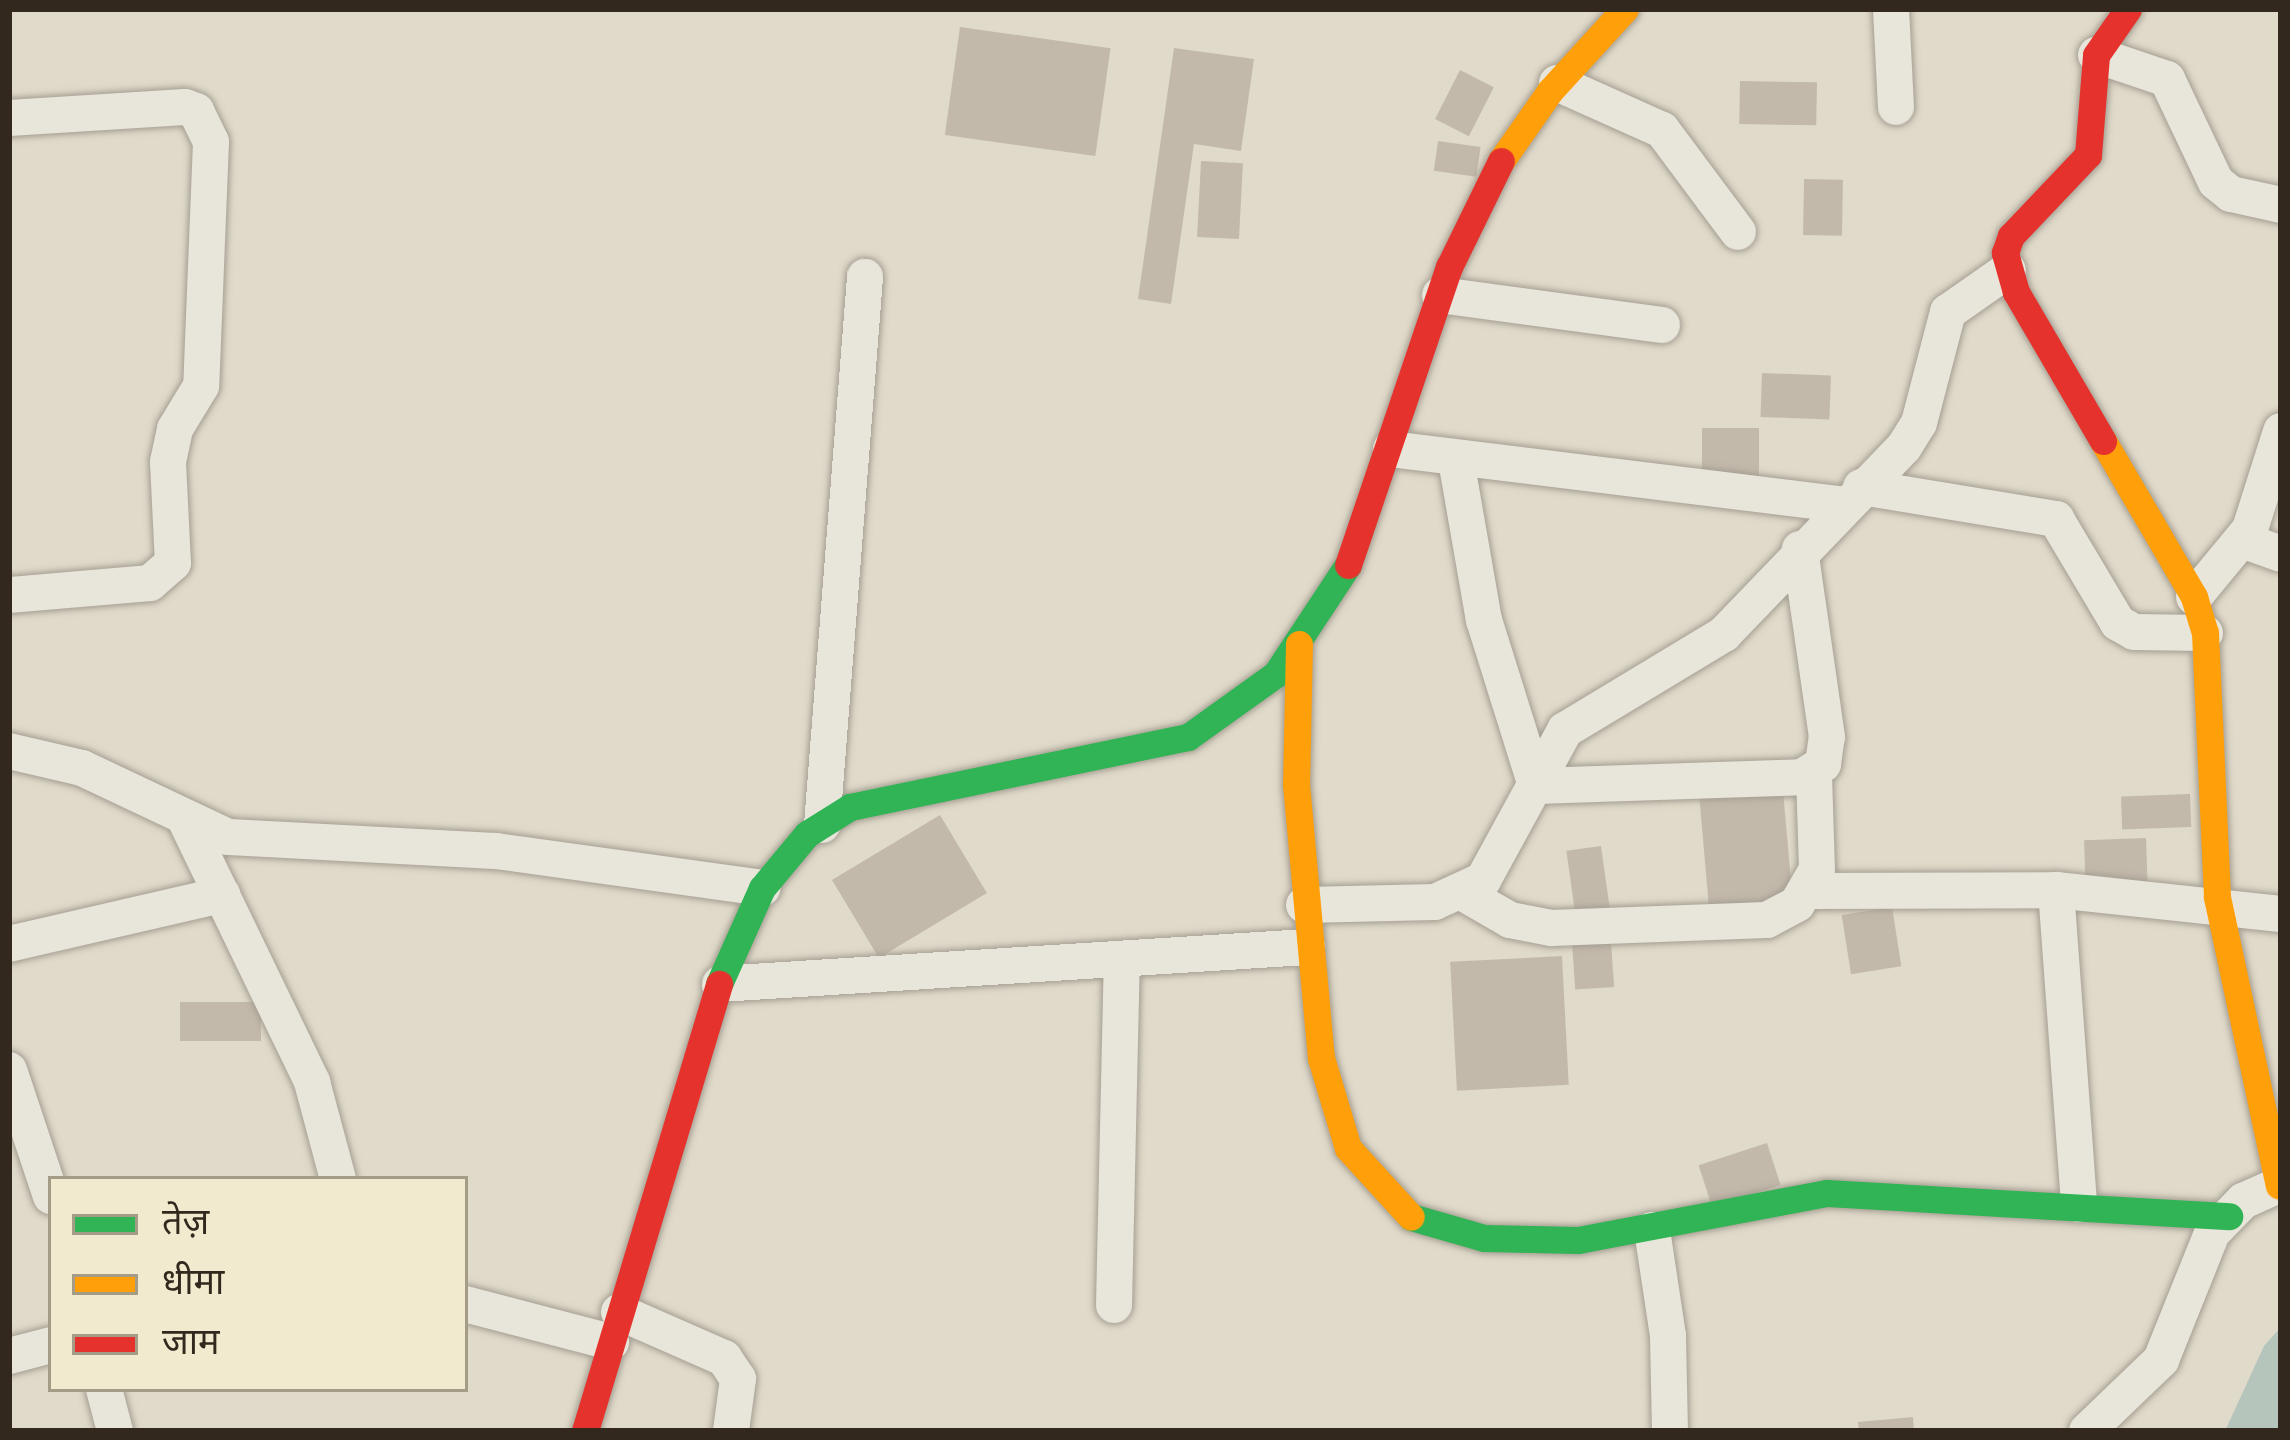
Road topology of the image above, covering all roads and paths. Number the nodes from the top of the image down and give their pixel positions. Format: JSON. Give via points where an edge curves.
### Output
{"nodes":[{"id":1,"x":1625,"y":9,"type":"edge"},
{"id":2,"x":1891,"y":9,"type":"edge"},
{"id":3,"x":2128,"y":9,"type":"edge"},
{"id":4,"x":2096,"y":55,"type":"junction"},
{"id":5,"x":1557,"y":83,"type":"junction"},
{"id":6,"x":1896,"y":107,"type":"dead end"},
{"id":7,"x":9,"y":118,"type":"edge"},
{"id":8,"x":2281,"y":205,"type":"edge"},
{"id":9,"x":1738,"y":232,"type":"dead end"},
{"id":10,"x":2008,"y":270,"type":"junction"},
{"id":11,"x":866,"y":277,"type":"dead end"},
{"id":12,"x":1440,"y":296,"type":"junction"},
{"id":13,"x":1662,"y":325,"type":"dead end"},
{"id":14,"x":2281,"y":431,"type":"edge"},
{"id":15,"x":1391,"y":448,"type":"junction"},
{"id":16,"x":1456,"y":460,"type":"junction"},
{"id":17,"x":1852,"y":496,"type":"junction"},
{"id":18,"x":2242,"y":539,"type":"junction"},
{"id":19,"x":1800,"y":549,"type":"junction"},
{"id":20,"x":2281,"y":554,"type":"edge"},
{"id":21,"x":9,"y":595,"type":"edge"},
{"id":22,"x":2194,"y":597,"type":"junction"},
{"id":23,"x":2205,"y":633,"type":"junction"},
{"id":24,"x":1298,"y":644,"type":"junction"},
{"id":25,"x":9,"y":751,"type":"edge"},
{"id":26,"x":1814,"y":772,"type":"junction"},
{"id":27,"x":1536,"y":786,"type":"junction"},
{"id":28,"x":187,"y":823,"type":"junction"},
{"id":29,"x":823,"y":825,"type":"junction"},
{"id":30,"x":761,"y":888,"type":"junction"},
{"id":31,"x":2056,"y":890,"type":"junction"},
{"id":32,"x":1810,"y":891,"type":"junction"},
{"id":33,"x":1463,"y":893,"type":"junction"},
{"id":34,"x":222,"y":895,"type":"junction"},
{"id":35,"x":1304,"y":904,"type":"junction"},
{"id":36,"x":2219,"y":908,"type":"junction"},
{"id":37,"x":2281,"y":914,"type":"edge"},
{"id":38,"x":9,"y":944,"type":"edge"},
{"id":39,"x":1307,"y":947,"type":"junction"},
{"id":40,"x":1122,"y":959,"type":"junction"},
{"id":41,"x":720,"y":984,"type":"junction"},
{"id":42,"x":9,"y":1070,"type":"edge"},
{"id":43,"x":337,"y":1176,"type":"edge"},
{"id":44,"x":2280,"y":1185,"type":"edge"},
{"id":45,"x":48,"y":1187,"type":"edge"},
{"id":46,"x":2080,"y":1204,"type":"junction"},
{"id":47,"x":2229,"y":1216,"type":"junction"},
{"id":48,"x":1652,"y":1230,"type":"junction"},
{"id":49,"x":468,"y":1304,"type":"edge"},
{"id":50,"x":1114,"y":1305,"type":"dead end"},
{"id":51,"x":615,"y":1327,"type":"junction"},
{"id":52,"x":48,"y":1347,"type":"edge"},
{"id":53,"x":9,"y":1356,"type":"edge"},
{"id":54,"x":105,"y":1392,"type":"edge"},
{"id":55,"x":115,"y":1431,"type":"edge"},
{"id":56,"x":585,"y":1431,"type":"edge"},
{"id":57,"x":731,"y":1431,"type":"edge"},
{"id":58,"x":1670,"y":1431,"type":"edge"},
{"id":59,"x":2086,"y":1431,"type":"edge"}],
"edges":[{"from":1,"to":5,"type":"street"},
{"from":2,"to":6,"type":"street"},
{"from":3,"to":4,"type":"street"},
{"from":4,"to":8,"type":"street","via":[[2168,79],[2216,182],[2231,194]]},
{"from":4,"to":10,"type":"street","via":[[2088,155],[2011,236]]},
{"from":5,"to":9,"type":"street","via":[[1662,130]]},
{"from":5,"to":12,"type":"street","via":[[1493,172]]},
{"from":7,"to":21,"type":"street","via":[[185,107],[196,111],[211,142],[201,386],[175,429],[168,461],[173,563],[150,583]]},
{"from":10,"to":17,"type":"street","via":[[1948,312],[1919,422]]},
{"from":10,"to":22,"type":"street"},
{"from":11,"to":29,"type":"street"},
{"from":12,"to":13,"type":"street"},
{"from":12,"to":15,"type":"street"},
{"from":14,"to":18,"type":"street"},
{"from":15,"to":16,"type":"street"},
{"from":15,"to":24,"type":"street","via":[[1355,552]]},
{"from":16,"to":17,"type":"street"},
{"from":16,"to":27,"type":"street","via":[[1484,620]]},
{"from":17,"to":19,"type":"street"},
{"from":17,"to":23,"type":"street","via":[[2056,519],[2118,623],[2134,632]]},
{"from":18,"to":20,"type":"street"},
{"from":18,"to":22,"type":"street"},
{"from":19,"to":26,"type":"street","via":[[1827,737],[1828,756]]},
{"from":19,"to":27,"type":"street","via":[[1724,634],[1577,719]]},
{"from":22,"to":23,"type":"street"},
{"from":23,"to":36,"type":"street"},
{"from":24,"to":29,"type":"street","via":[[1249,700],[1188,737],[886,794]]},
{"from":24,"to":35,"type":"street"},
{"from":25,"to":28,"type":"street","via":[[82,768]]},
{"from":26,"to":27,"type":"street"},
{"from":26,"to":32,"type":"street","via":[[1817,870]]},
{"from":27,"to":33,"type":"street","via":[[1501,860]]},
{"from":28,"to":30,"type":"street","via":[[228,837],[496,851]]},
{"from":28,"to":34,"type":"street"},
{"from":29,"to":30,"type":"street"},
{"from":30,"to":41,"type":"street"},
{"from":31,"to":32,"type":"street"},
{"from":31,"to":36,"type":"street"},
{"from":31,"to":46,"type":"street"},
{"from":32,"to":33,"type":"street","via":[[1744,925],[1551,928],[1510,920]]},
{"from":33,"to":35,"type":"street","via":[[1436,902]]},
{"from":34,"to":38,"type":"street"},
{"from":34,"to":43,"type":"street","via":[[312,1082]]},
{"from":35,"to":39,"type":"street"},
{"from":36,"to":37,"type":"street"},
{"from":36,"to":44,"type":"street"},
{"from":39,"to":40,"type":"street"},
{"from":39,"to":48,"type":"street","via":[[1333,1111],[1348,1148],[1399,1210],[1430,1227],[1484,1238],[1578,1240]]},
{"from":40,"to":41,"type":"street","via":[[901,979]]},
{"from":40,"to":50,"type":"street"},
{"from":41,"to":51,"type":"street"},
{"from":42,"to":45,"type":"street"},
{"from":44,"to":47,"type":"street"},
{"from":46,"to":47,"type":"street"},
{"from":46,"to":48,"type":"street","via":[[1827,1193]]},
{"from":47,"to":59,"type":"street","via":[[2212,1233],[2161,1360]]},
{"from":48,"to":58,"type":"street","via":[[1668,1336]]},
{"from":49,"to":51,"type":"street"},
{"from":51,"to":56,"type":"street"},
{"from":51,"to":57,"type":"street","via":[[724,1358],[738,1379]]},
{"from":52,"to":53,"type":"street"},
{"from":54,"to":55,"type":"street"}]}
